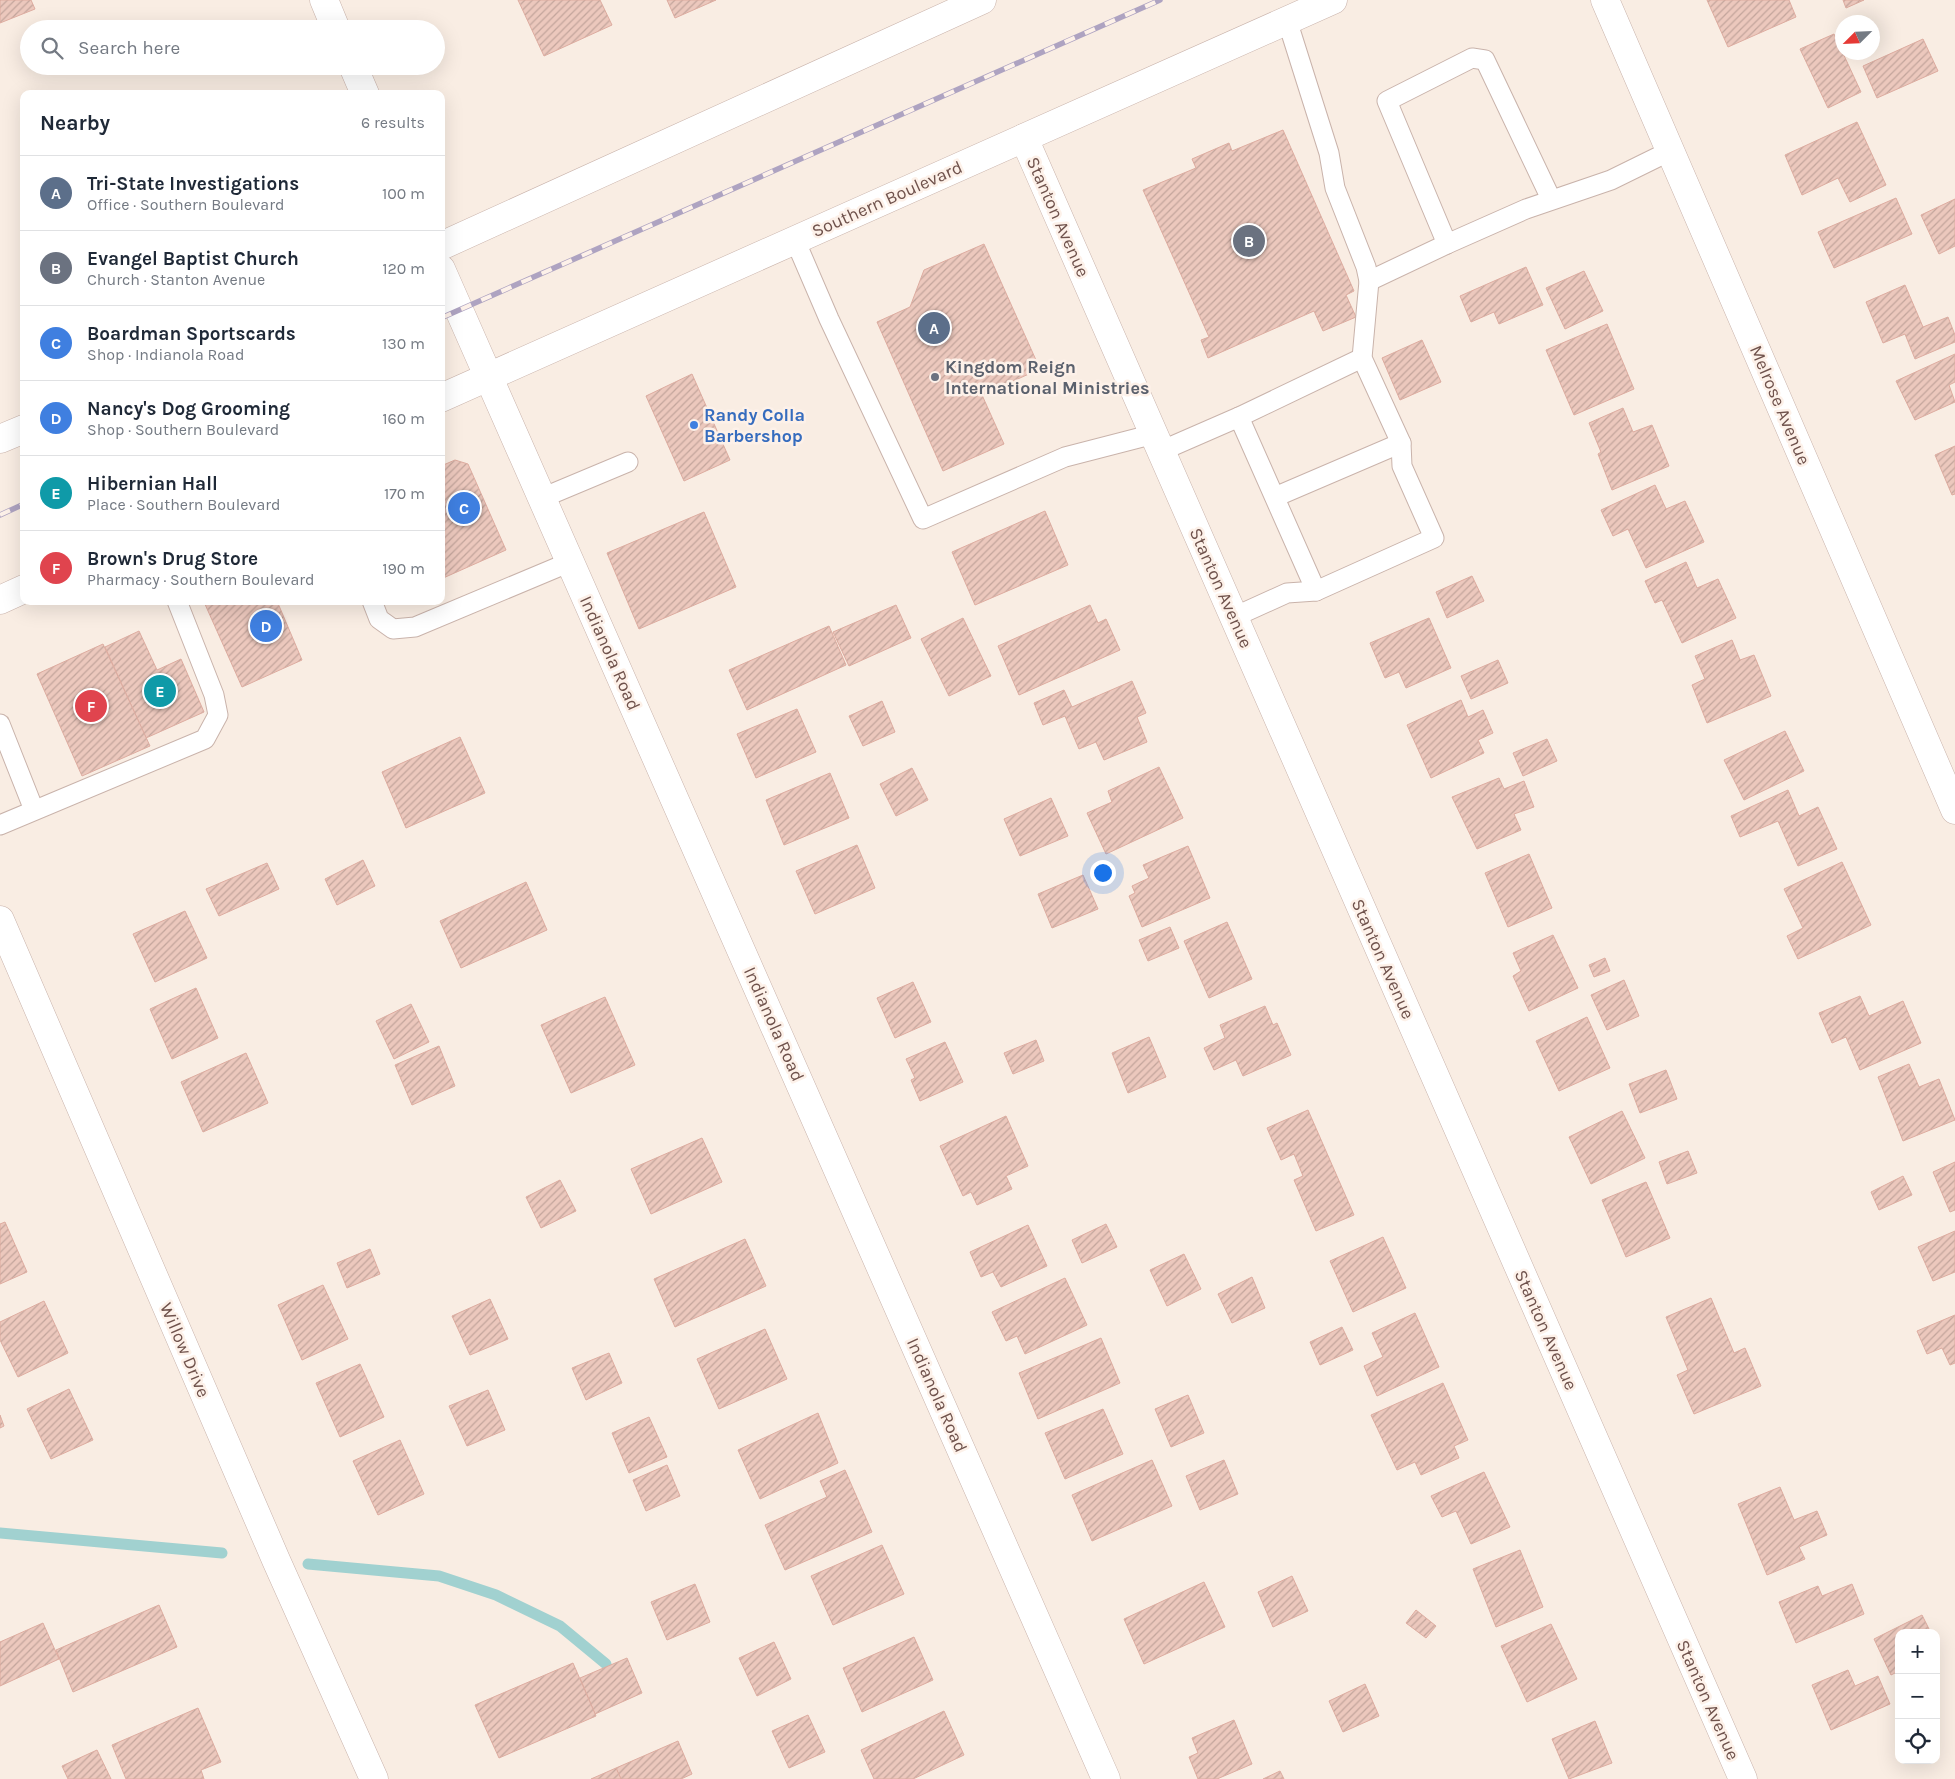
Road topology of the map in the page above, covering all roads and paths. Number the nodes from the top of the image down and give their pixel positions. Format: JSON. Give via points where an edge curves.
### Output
{"nodes":[{"id":1,"x":324,"y":0,"type":"edge"},
{"id":2,"x":982,"y":0,"type":"edge"},
{"id":3,"x":1333,"y":0,"type":"edge"},
{"id":4,"x":1605,"y":0,"type":"edge"},
{"id":5,"x":332,"y":20,"type":"edge"},
{"id":6,"x":1287,"y":20,"type":"junction"},
{"id":7,"x":356,"y":75,"type":"edge"},
{"id":8,"x":362,"y":90,"type":"edge"},
{"id":9,"x":1024,"y":138,"type":"junction"},
{"id":10,"x":1670,"y":151,"type":"junction"},
{"id":11,"x":1551,"y":199,"type":"junction"},
{"id":12,"x":795,"y":240,"type":"junction"},
{"id":13,"x":445,"y":244,"type":"edge"},
{"id":14,"x":1447,"y":244,"type":"junction"},
{"id":15,"x":445,"y":278,"type":"edge"},
{"id":16,"x":1369,"y":281,"type":"junction"},
{"id":17,"x":1362,"y":358,"type":"junction"},
{"id":18,"x":488,"y":376,"type":"junction"},
{"id":19,"x":445,"y":396,"type":"edge"},
{"id":20,"x":1239,"y":417,"type":"junction"},
{"id":21,"x":20,"y":431,"type":"edge"},
{"id":22,"x":0,"y":439,"type":"edge"},
{"id":23,"x":1157,"y":443,"type":"junction"},
{"id":24,"x":1401,"y":444,"type":"junction"},
{"id":25,"x":628,"y":462,"type":"dead end"},
{"id":26,"x":542,"y":498,"type":"junction"},
{"id":27,"x":1276,"y":498,"type":"junction"},
{"id":28,"x":570,"y":562,"type":"junction"},
{"id":29,"x":20,"y":591,"type":"edge"},
{"id":30,"x":1316,"y":591,"type":"junction"},
{"id":31,"x":0,"y":600,"type":"edge"},
{"id":32,"x":178,"y":605,"type":"edge"},
{"id":33,"x":374,"y":605,"type":"edge"},
{"id":34,"x":1234,"y":617,"type":"junction"},
{"id":35,"x":0,"y":724,"type":"edge"},
{"id":36,"x":34,"y":810,"type":"junction"},
{"id":37,"x":1955,"y":810,"type":"edge"},
{"id":38,"x":0,"y":825,"type":"edge"},
{"id":39,"x":0,"y":920,"type":"edge"},
{"id":40,"x":374,"y":1779,"type":"edge"},
{"id":41,"x":1106,"y":1779,"type":"edge"},
{"id":42,"x":1743,"y":1779,"type":"edge"}],
"edges":[{"from":1,"to":5,"type":"street"},
{"from":2,"to":13,"type":"street"},
{"from":3,"to":6,"type":"street","name":"Southern Boulevard"},
{"from":4,"to":10,"type":"street","name":"Melrose Avenue"},
{"from":6,"to":9,"type":"street","name":"Southern Boulevard"},
{"from":6,"to":16,"type":"lane","via":[[1329,153],[1335,188]]},
{"from":7,"to":8,"type":"street"},
{"from":9,"to":12,"type":"street","name":"Southern Boulevard"},
{"from":9,"to":23,"type":"street","name":"Stanton Avenue"},
{"from":10,"to":11,"type":"lane","via":[[1611,180]]},
{"from":10,"to":37,"type":"street","name":"Melrose Avenue"},
{"from":11,"to":14,"type":"lane"},
{"from":11,"to":14,"type":"lane","via":[[1484,60],[1472,58],[1387,101]]},
{"from":12,"to":18,"type":"street","name":"Southern Boulevard"},
{"from":12,"to":23,"type":"lane","via":[[923,519],[1065,457]]},
{"from":14,"to":16,"type":"lane"},
{"from":15,"to":18,"type":"street","name":"Indianola Road"},
{"from":16,"to":17,"type":"lane"},
{"from":17,"to":20,"type":"lane"},
{"from":17,"to":24,"type":"lane"},
{"from":18,"to":19,"type":"street","name":"Southern Boulevard"},
{"from":18,"to":26,"type":"street","name":"Indianola Road"},
{"from":20,"to":23,"type":"lane"},
{"from":20,"to":27,"type":"lane"},
{"from":21,"to":22,"type":"street"},
{"from":23,"to":34,"type":"street","name":"Stanton Avenue"},
{"from":24,"to":27,"type":"lane"},
{"from":24,"to":30,"type":"lane","via":[[1402,466],[1434,538]]},
{"from":25,"to":26,"type":"lane"},
{"from":26,"to":28,"type":"street","name":"Indianola Road"},
{"from":27,"to":30,"type":"lane"},
{"from":28,"to":33,"type":"lane","via":[[414,627],[393,629],[380,619]]},
{"from":28,"to":41,"type":"street","name":"Indianola Road"},
{"from":29,"to":31,"type":"street"},
{"from":30,"to":34,"type":"lane","via":[[1286,593]]},
{"from":32,"to":36,"type":"lane","via":[[214,695],[218,715],[204,739]]},
{"from":34,"to":42,"type":"street","name":"Stanton Avenue"},
{"from":35,"to":36,"type":"lane"},
{"from":36,"to":38,"type":"lane"},
{"from":39,"to":40,"type":"street","name":"Willow Drive","via":[[272,1552]]}]}
